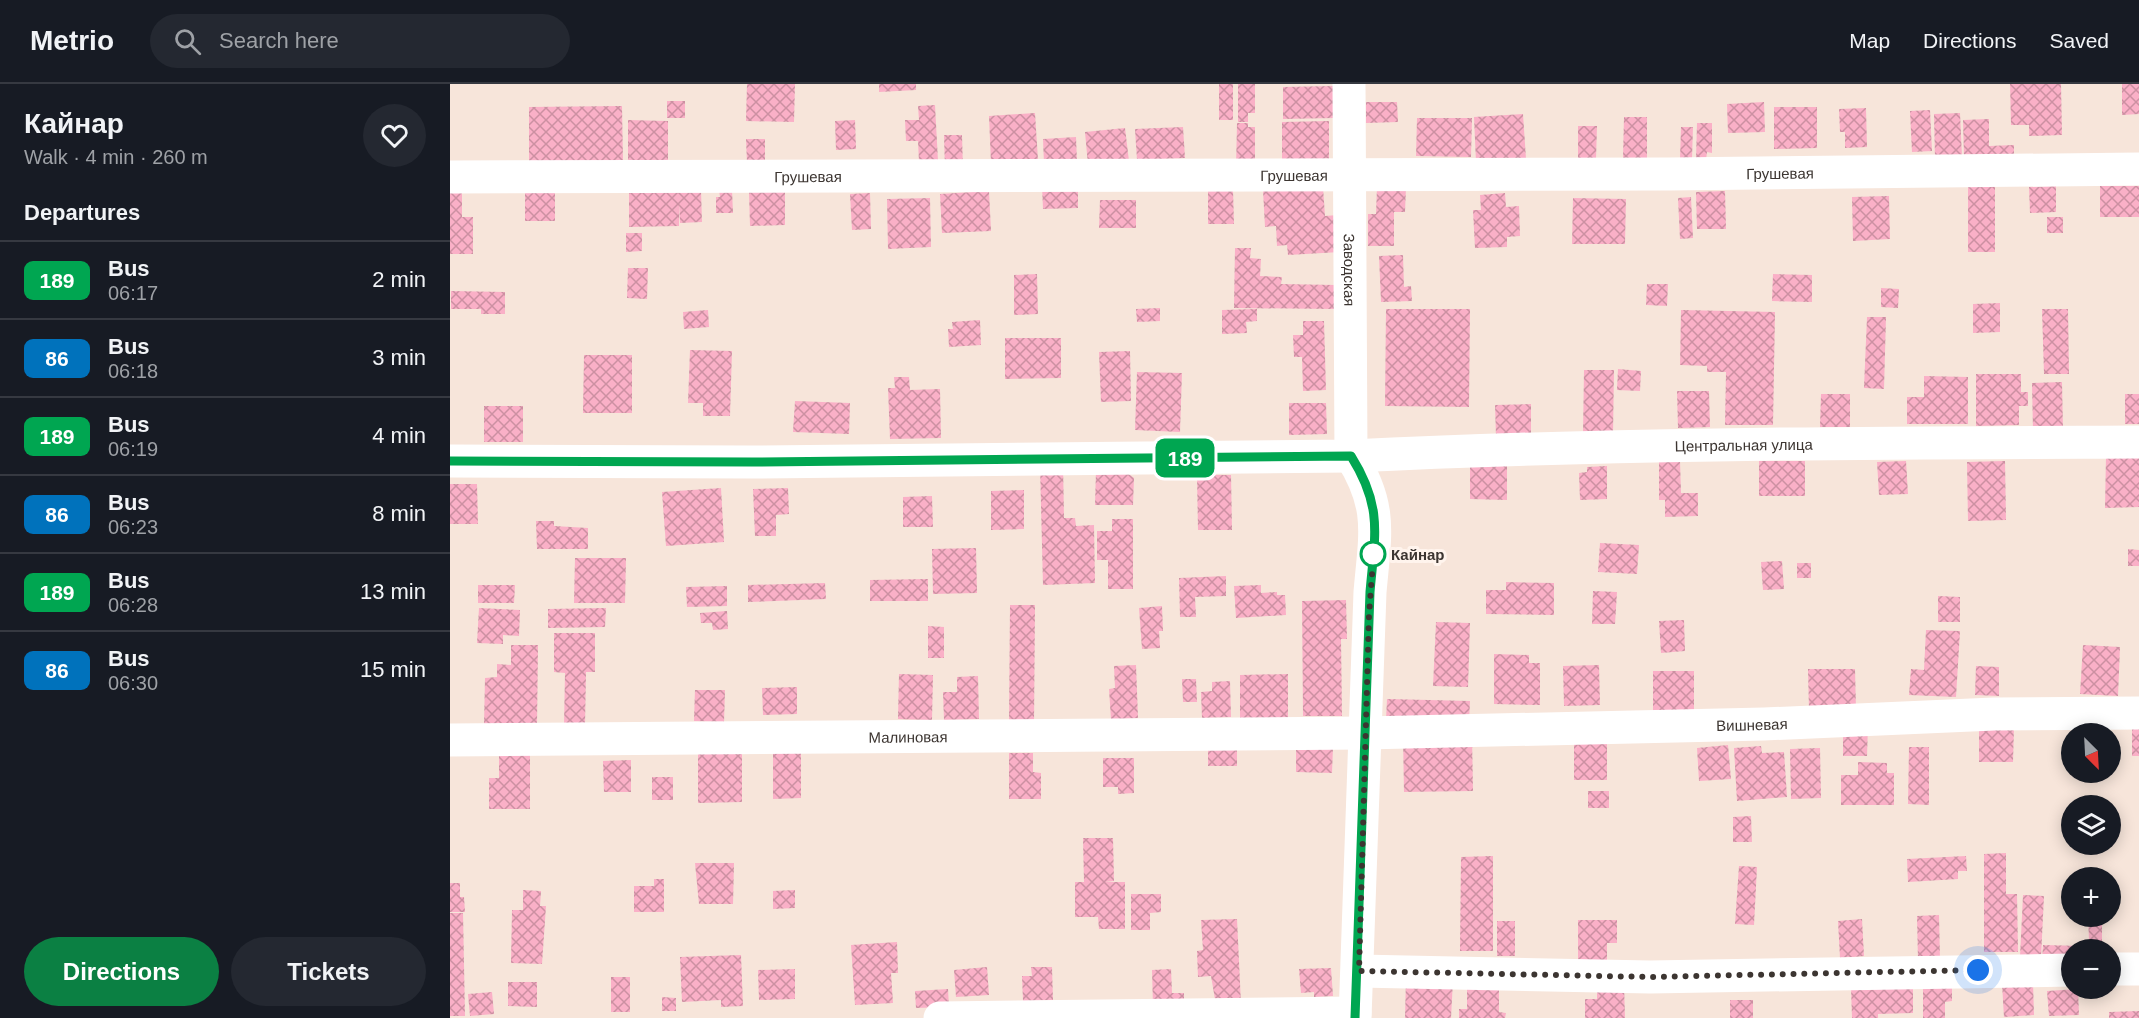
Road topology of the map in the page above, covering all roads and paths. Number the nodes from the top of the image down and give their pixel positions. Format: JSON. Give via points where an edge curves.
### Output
{"nodes":[{"id":1,"x":1348,"y":84,"type":"edge"},
{"id":2,"x":2139,"y":169,"type":"edge"},
{"id":3,"x":1348,"y":175,"type":"junction"},
{"id":4,"x":450,"y":177,"type":"edge"},
{"id":5,"x":2139,"y":442,"type":"edge"},
{"id":6,"x":1351,"y":456,"type":"junction"},
{"id":7,"x":450,"y":461,"type":"edge"},
{"id":8,"x":2139,"y":713,"type":"edge"},
{"id":9,"x":1365,"y":733,"type":"junction"},
{"id":10,"x":450,"y":740,"type":"edge"},
{"id":11,"x":2121,"y":969,"type":"edge"},
{"id":12,"x":2139,"y":969,"type":"edge"},
{"id":13,"x":2061,"y":970,"type":"edge"},
{"id":14,"x":1359,"y":971,"type":"junction"},
{"id":15,"x":1355,"y":1016,"type":"edge"},
{"id":16,"x":940,"y":1018,"type":"edge"}],
"edges":[{"from":1,"to":3,"type":"street","name":"Заводская"},
{"from":2,"to":3,"type":"street","name":"Грушевая"},
{"from":3,"to":4,"type":"street","name":"Грушевая"},
{"from":3,"to":6,"type":"street","name":"Заводская"},
{"from":5,"to":6,"type":"street","name":"Центральная улица","via":[[1865,443]]},
{"from":6,"to":7,"type":"street","name":"Центральная улица"},
{"from":6,"to":9,"type":"street","via":[[1374,502],[1376,526]]},
{"from":8,"to":9,"type":"street","name":"Вишневая"},
{"from":9,"to":10,"type":"street","name":"Малиновая"},
{"from":9,"to":14,"type":"street"},
{"from":11,"to":12,"type":"street"},
{"from":13,"to":14,"type":"street","via":[[1650,977]]},
{"from":14,"to":15,"type":"street"},
{"from":15,"to":16,"type":"street"}]}
